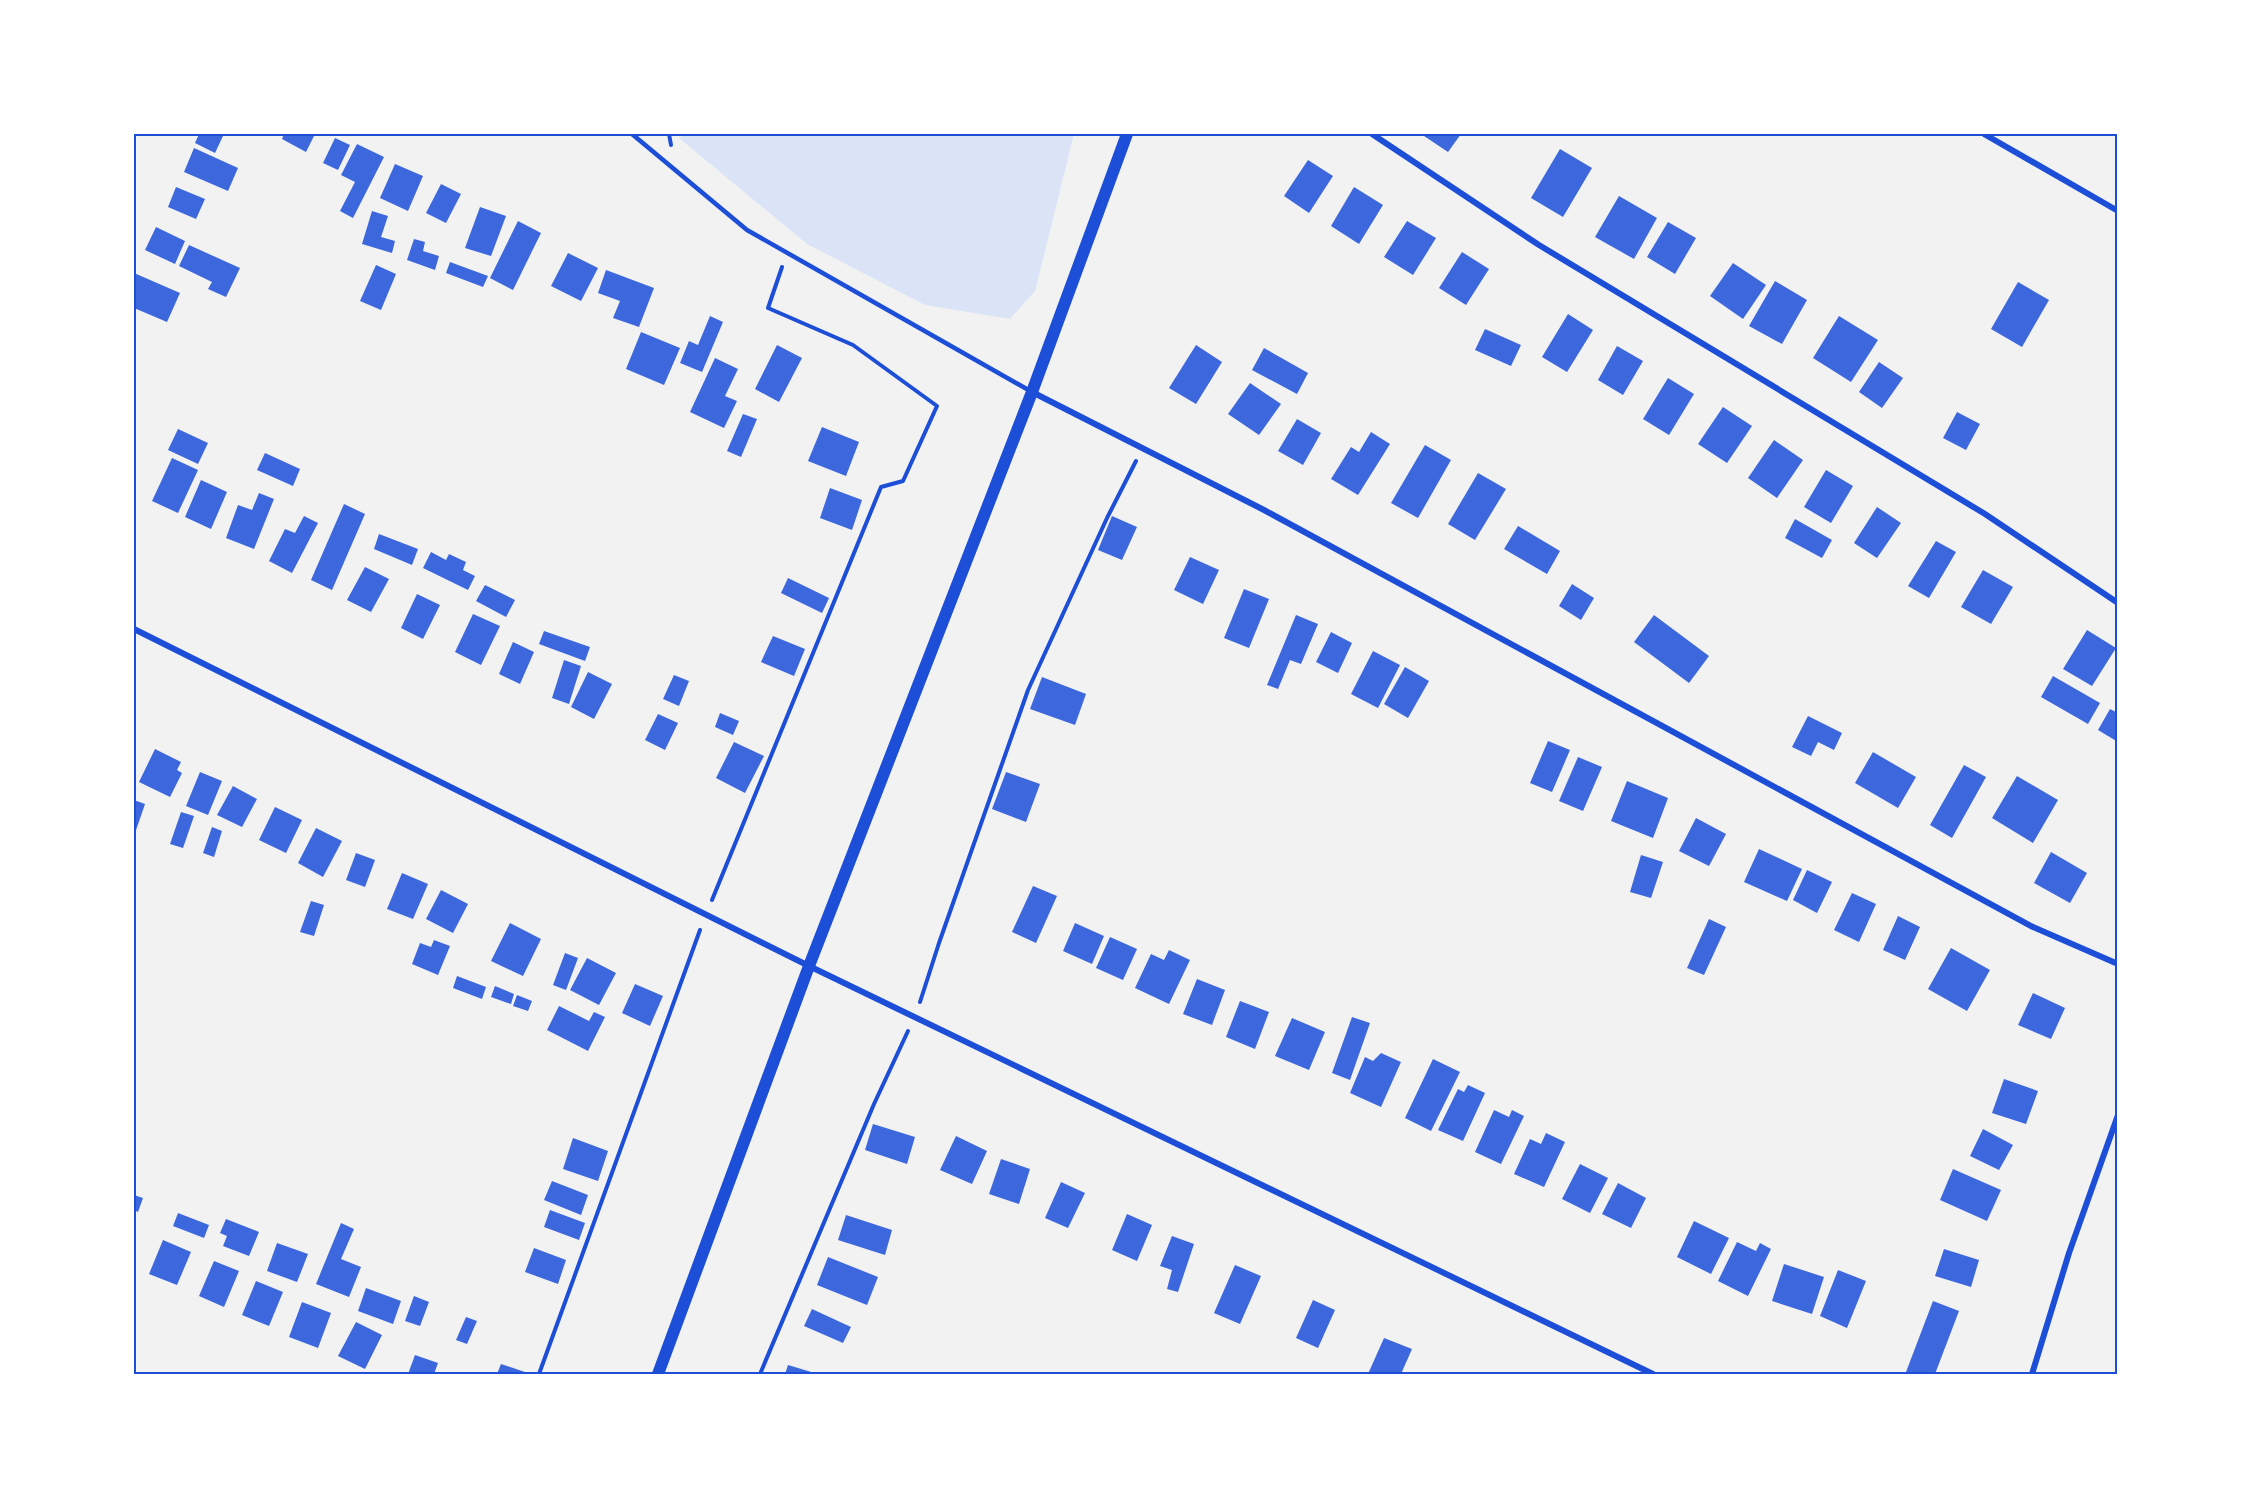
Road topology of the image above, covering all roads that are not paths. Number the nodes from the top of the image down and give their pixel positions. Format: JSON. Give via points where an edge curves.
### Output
{"nodes":[{"id":1,"x":632,"y":134,"type":"edge"},
{"id":2,"x":1128,"y":134,"type":"edge"},
{"id":3,"x":1372,"y":134,"type":"edge"},
{"id":4,"x":1984,"y":134,"type":"edge"},
{"id":5,"x":2118,"y":211,"type":"edge"},
{"id":6,"x":1032,"y":392,"type":"junction"},
{"id":7,"x":2118,"y":603,"type":"edge"},
{"id":8,"x":134,"y":629,"type":"edge"},
{"id":9,"x":2118,"y":964,"type":"edge"},
{"id":10,"x":809,"y":966,"type":"junction"},
{"id":11,"x":2118,"y":1115,"type":"edge"},
{"id":12,"x":658,"y":1374,"type":"edge"},
{"id":13,"x":1653,"y":1374,"type":"edge"},
{"id":14,"x":2032,"y":1374,"type":"edge"}],
"edges":[{"from":1,"to":6,"type":"lane","via":[[747,230]]},
{"from":2,"to":6,"type":"main road"},
{"from":3,"to":7,"type":"street","via":[[1539,245],[1985,514]]},
{"from":4,"to":5,"type":"street"},
{"from":6,"to":9,"type":"street","via":[[1274,516],[2033,927]]},
{"from":6,"to":10,"type":"main road"},
{"from":8,"to":10,"type":"street"},
{"from":10,"to":12,"type":"main road"},
{"from":10,"to":13,"type":"street"},
{"from":11,"to":14,"type":"street","via":[[2069,1253]]}]}
